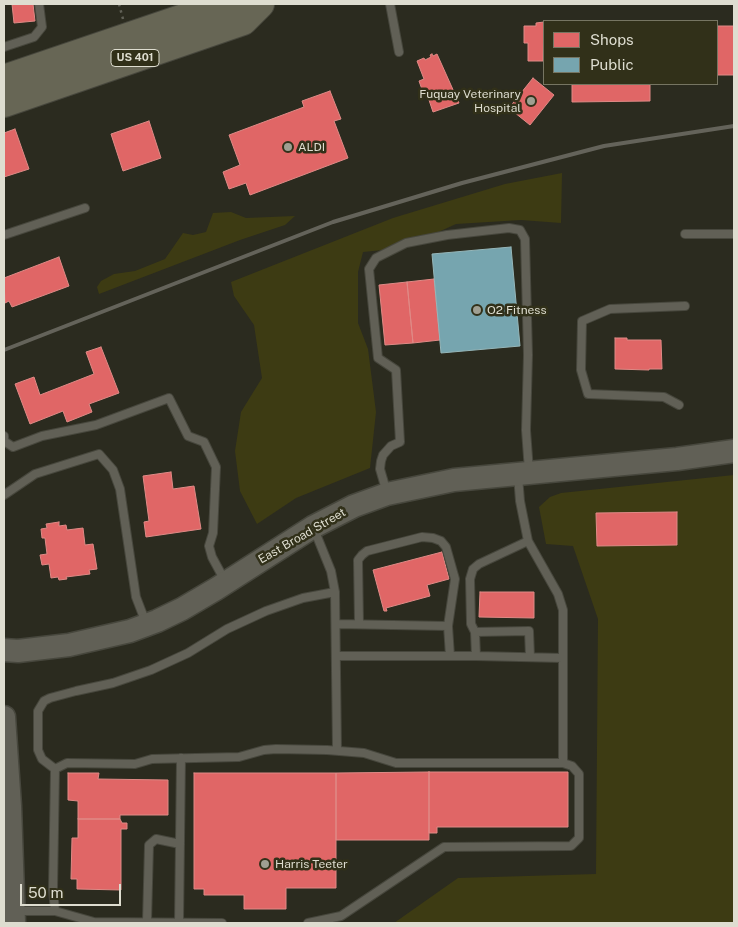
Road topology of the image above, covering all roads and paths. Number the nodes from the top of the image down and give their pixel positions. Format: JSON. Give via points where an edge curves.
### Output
{"nodes":[{"id":1,"x":39,"y":4,"type":"edge"},
{"id":2,"x":119,"y":4,"type":"edge"},
{"id":3,"x":225,"y":4,"type":"edge"},
{"id":4,"x":260,"y":4,"type":"edge"},
{"id":5,"x":390,"y":4,"type":"edge"},
{"id":6,"x":123,"y":21,"type":"dead end"},
{"id":7,"x":4,"y":47,"type":"edge"},
{"id":8,"x":399,"y":52,"type":"dead end"},
{"id":9,"x":4,"y":79,"type":"edge"},
{"id":10,"x":4,"y":103,"type":"edge"},
{"id":11,"x":85,"y":208,"type":"dead end"},
{"id":12,"x":685,"y":234,"type":"dead end"},
{"id":13,"x":734,"y":234,"type":"edge"},
{"id":14,"x":4,"y":235,"type":"edge"},
{"id":15,"x":686,"y":306,"type":"dead end"},
{"id":16,"x":679,"y":405,"type":"dead end"},
{"id":17,"x":4,"y":436,"type":"edge"},
{"id":18,"x":734,"y":451,"type":"edge"},
{"id":19,"x":524,"y":473,"type":"junction"},
{"id":20,"x":6,"y":491,"type":"edge"},
{"id":21,"x":387,"y":494,"type":"junction"},
{"id":22,"x":313,"y":527,"type":"junction"},
{"id":23,"x":528,"y":541,"type":"junction"},
{"id":24,"x":226,"y":582,"type":"junction"},
{"id":25,"x":335,"y":592,"type":"junction"},
{"id":26,"x":337,"y":624,"type":"junction"},
{"id":27,"x":359,"y":624,"type":"junction"},
{"id":28,"x":147,"y":625,"type":"junction"},
{"id":29,"x":448,"y":626,"type":"junction"},
{"id":30,"x":475,"y":632,"type":"junction"},
{"id":31,"x":4,"y":650,"type":"edge"},
{"id":32,"x":337,"y":656,"type":"junction"},
{"id":33,"x":450,"y":656,"type":"junction"},
{"id":34,"x":476,"y":656,"type":"junction"},
{"id":35,"x":530,"y":657,"type":"junction"},
{"id":36,"x":563,"y":658,"type":"junction"},
{"id":37,"x":4,"y":717,"type":"edge"},
{"id":38,"x":337,"y":750,"type":"junction"},
{"id":39,"x":181,"y":758,"type":"junction"},
{"id":40,"x":563,"y":763,"type":"junction"},
{"id":41,"x":55,"y":769,"type":"junction"},
{"id":42,"x":180,"y":844,"type":"junction"},
{"id":43,"x":55,"y":911,"type":"junction"},
{"id":44,"x":13,"y":917,"type":"edge"},
{"id":45,"x":147,"y":922,"type":"edge"},
{"id":46,"x":178,"y":923,"type":"edge"},
{"id":47,"x":222,"y":923,"type":"edge"},
{"id":48,"x":308,"y":923,"type":"edge"}],
"edges":[{"from":1,"to":7,"type":"lane","via":[[42,27],[34,37]]},
{"from":2,"to":6,"type":"path"},
{"from":3,"to":9,"type":"highway","number":"US 401"},
{"from":4,"to":10,"type":"highway","number":"US 401","via":[[243,21]]},
{"from":5,"to":8,"type":"lane"},
{"from":11,"to":14,"type":"lane"},
{"from":12,"to":13,"type":"lane"},
{"from":15,"to":16,"type":"lane","via":[[610,309],[582,322],[581,370],[588,394],[664,397]]},
{"from":17,"to":24,"type":"lane","via":[[4,441],[13,447],[42,436],[96,426],[169,398],[188,436],[204,442],[216,468],[213,533],[209,546]]},
{"from":18,"to":19,"type":"main road","name":"East Broad Street","via":[[676,460]]},
{"from":19,"to":21,"type":"main road","name":"East Broad Street","via":[[454,480]]},
{"from":19,"to":21,"type":"lane","via":[[528,355],[525,239],[520,230],[509,228],[447,235],[406,243],[376,258],[369,269],[378,358],[396,370],[400,442],[382,455],[380,462]]},
{"from":19,"to":23,"type":"lane","via":[[520,501]]},
{"from":20,"to":28,"type":"lane","via":[[35,474],[99,454],[113,470],[120,489],[136,597]]},
{"from":21,"to":22,"type":"main road","name":"East Broad Street"},
{"from":22,"to":24,"type":"main road","name":"East Broad Street"},
{"from":22,"to":25,"type":"lane","via":[[331,571]]},
{"from":23,"to":30,"type":"lane","via":[[473,569],[470,579],[471,624]]},
{"from":23,"to":36,"type":"lane","via":[[558,594],[563,610]]},
{"from":24,"to":28,"type":"main road","name":"East Broad Street","via":[[182,609]]},
{"from":25,"to":26,"type":"lane"},
{"from":25,"to":41,"type":"lane","via":[[303,598],[266,611],[151,670],[44,701],[38,711],[39,756]]},
{"from":26,"to":27,"type":"lane"},
{"from":26,"to":32,"type":"lane"},
{"from":27,"to":29,"type":"lane"},
{"from":27,"to":29,"type":"lane","via":[[358,560],[367,551],[422,537],[441,541],[446,547],[455,579]]},
{"from":28,"to":31,"type":"main road","name":"East Broad Street","via":[[69,645]]},
{"from":29,"to":33,"type":"lane"},
{"from":30,"to":34,"type":"lane"},
{"from":30,"to":35,"type":"lane","via":[[529,631]]},
{"from":32,"to":33,"type":"lane"},
{"from":32,"to":38,"type":"lane"},
{"from":33,"to":34,"type":"lane"},
{"from":34,"to":35,"type":"lane"},
{"from":35,"to":36,"type":"lane"},
{"from":36,"to":40,"type":"lane"},
{"from":37,"to":44,"type":"main road"},
{"from":38,"to":39,"type":"lane","via":[[264,750],[239,757]]},
{"from":38,"to":40,"type":"lane","via":[[364,753],[396,763]]},
{"from":39,"to":41,"type":"lane","via":[[135,764],[75,762]]},
{"from":39,"to":42,"type":"lane"},
{"from":40,"to":48,"type":"lane","via":[[572,766],[579,774],[579,838],[571,846],[444,847],[341,916]]},
{"from":41,"to":43,"type":"lane"},
{"from":42,"to":45,"type":"lane","via":[[156,839],[149,845]]},
{"from":42,"to":46,"type":"lane"},
{"from":43,"to":44,"type":"lane"},
{"from":43,"to":45,"type":"lane","via":[[94,922]]},
{"from":45,"to":46,"type":"lane"},
{"from":46,"to":47,"type":"lane"}]}
